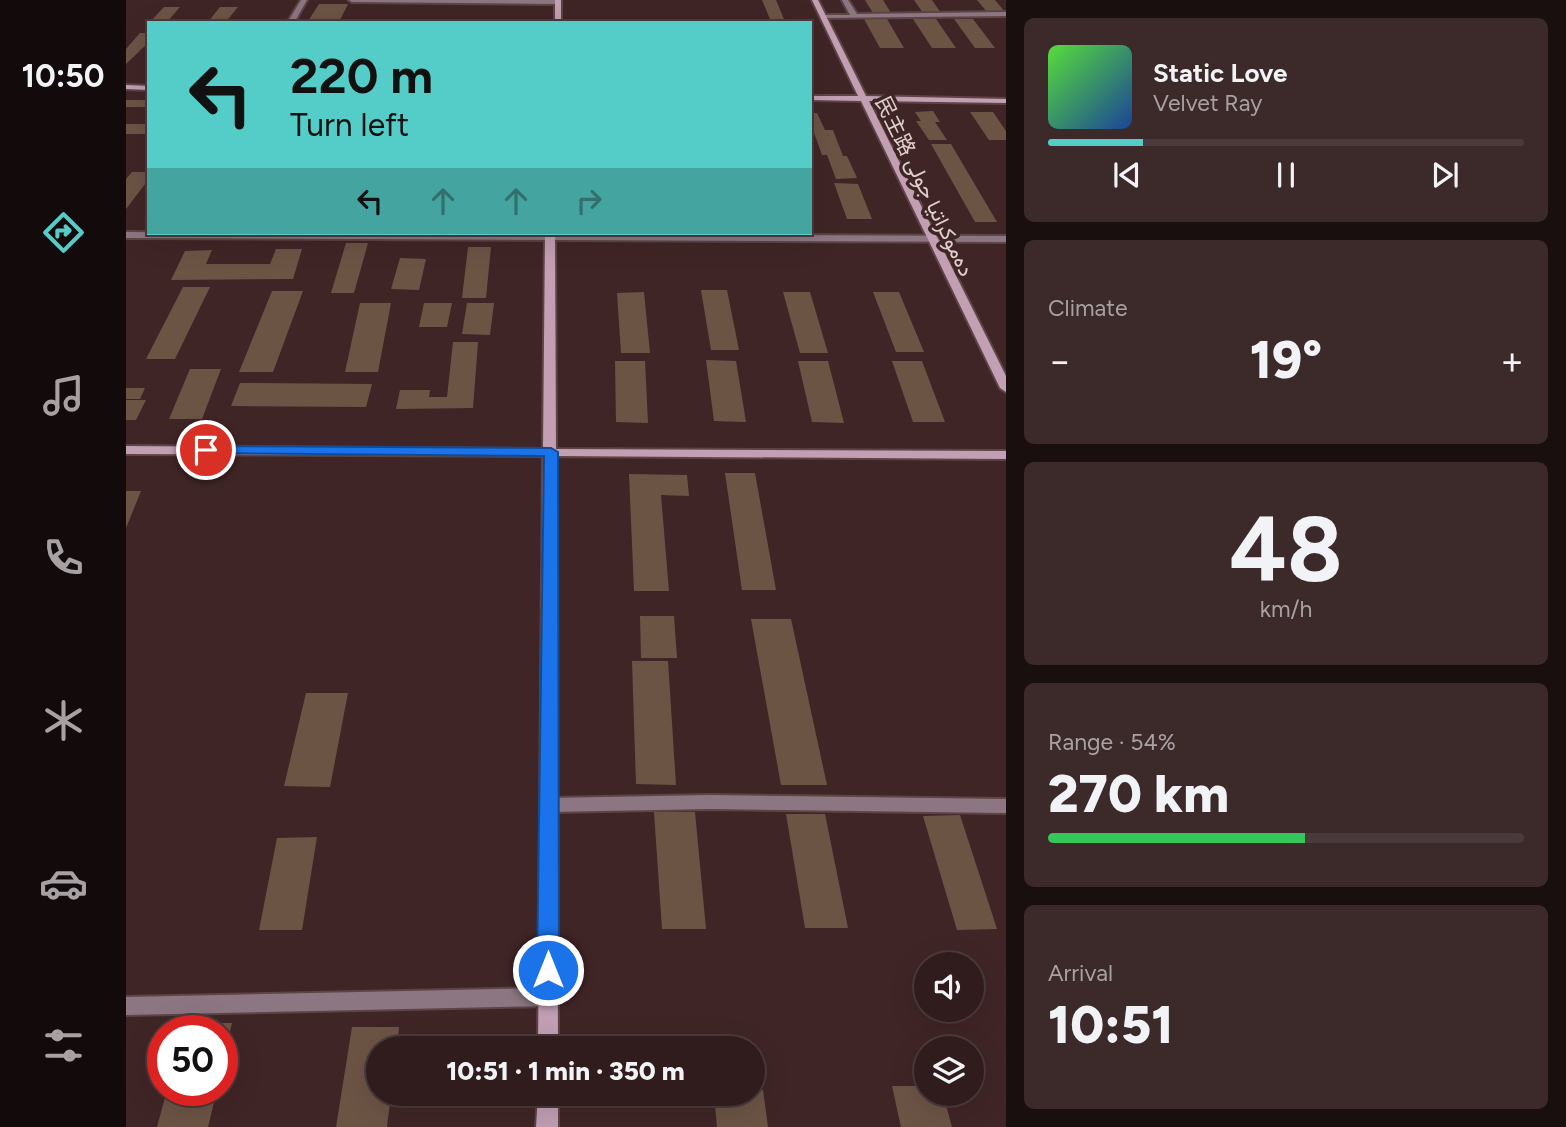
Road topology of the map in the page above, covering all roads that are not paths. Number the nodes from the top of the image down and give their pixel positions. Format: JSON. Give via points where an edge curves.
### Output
{"nodes":[{"id":1,"x":304,"y":0,"type":"edge"},
{"id":2,"x":352,"y":0,"type":"edge"},
{"id":3,"x":815,"y":0,"type":"edge"},
{"id":4,"x":845,"y":0,"type":"edge"},
{"id":5,"x":558,"y":1,"type":"edge"},
{"id":6,"x":1006,"y":15,"type":"edge"},
{"id":7,"x":823,"y":17,"type":"junction"},
{"id":8,"x":855,"y":17,"type":"junction"},
{"id":9,"x":291,"y":21,"type":"edge"},
{"id":10,"x":558,"y":21,"type":"edge"},
{"id":11,"x":126,"y":87,"type":"edge"},
{"id":12,"x":147,"y":88,"type":"edge"},
{"id":13,"x":812,"y":98,"type":"edge"},
{"id":14,"x":862,"y":99,"type":"junction"},
{"id":15,"x":1006,"y":101,"type":"edge"},
{"id":16,"x":126,"y":235,"type":"edge"},
{"id":17,"x":550,"y":235,"type":"edge"},
{"id":18,"x":932,"y":238,"type":"junction"},
{"id":19,"x":1006,"y":239,"type":"edge"},
{"id":20,"x":1006,"y":388,"type":"edge"},
{"id":21,"x":126,"y":450,"type":"edge"},
{"id":22,"x":551,"y":452,"type":"junction"},
{"id":23,"x":1006,"y":455,"type":"edge"},
{"id":24,"x":549,"y":805,"type":"junction"},
{"id":25,"x":1006,"y":806,"type":"edge"},
{"id":26,"x":548,"y":997,"type":"junction"},
{"id":27,"x":126,"y":1006,"type":"edge"},
{"id":28,"x":548,"y":1036,"type":"edge"},
{"id":29,"x":548,"y":1106,"type":"edge"},
{"id":30,"x":547,"y":1127,"type":"edge"}],
"edges":[{"from":1,"to":9,"type":"street"},
{"from":2,"to":5,"type":"street"},
{"from":3,"to":7,"type":"street","name":"民主路 دەموكراتيا جولى"},
{"from":4,"to":8,"type":"street"},
{"from":5,"to":10,"type":"street"},
{"from":6,"to":8,"type":"street"},
{"from":7,"to":8,"type":"street"},
{"from":7,"to":14,"type":"street","name":"民主路 دەموكراتيا جولى"},
{"from":11,"to":12,"type":"street"},
{"from":13,"to":14,"type":"street"},
{"from":14,"to":15,"type":"street"},
{"from":14,"to":18,"type":"street","name":"民主路 دەموكراتيا جولى"},
{"from":16,"to":17,"type":"street"},
{"from":17,"to":18,"type":"street"},
{"from":17,"to":22,"type":"street"},
{"from":18,"to":19,"type":"street"},
{"from":18,"to":20,"type":"street","name":"民主路 دەموكراتيا جولى"},
{"from":21,"to":22,"type":"street"},
{"from":22,"to":23,"type":"street"},
{"from":22,"to":24,"type":"street"},
{"from":24,"to":25,"type":"street"},
{"from":24,"to":26,"type":"street"},
{"from":26,"to":27,"type":"street"},
{"from":26,"to":28,"type":"street"},
{"from":29,"to":30,"type":"street"}]}
